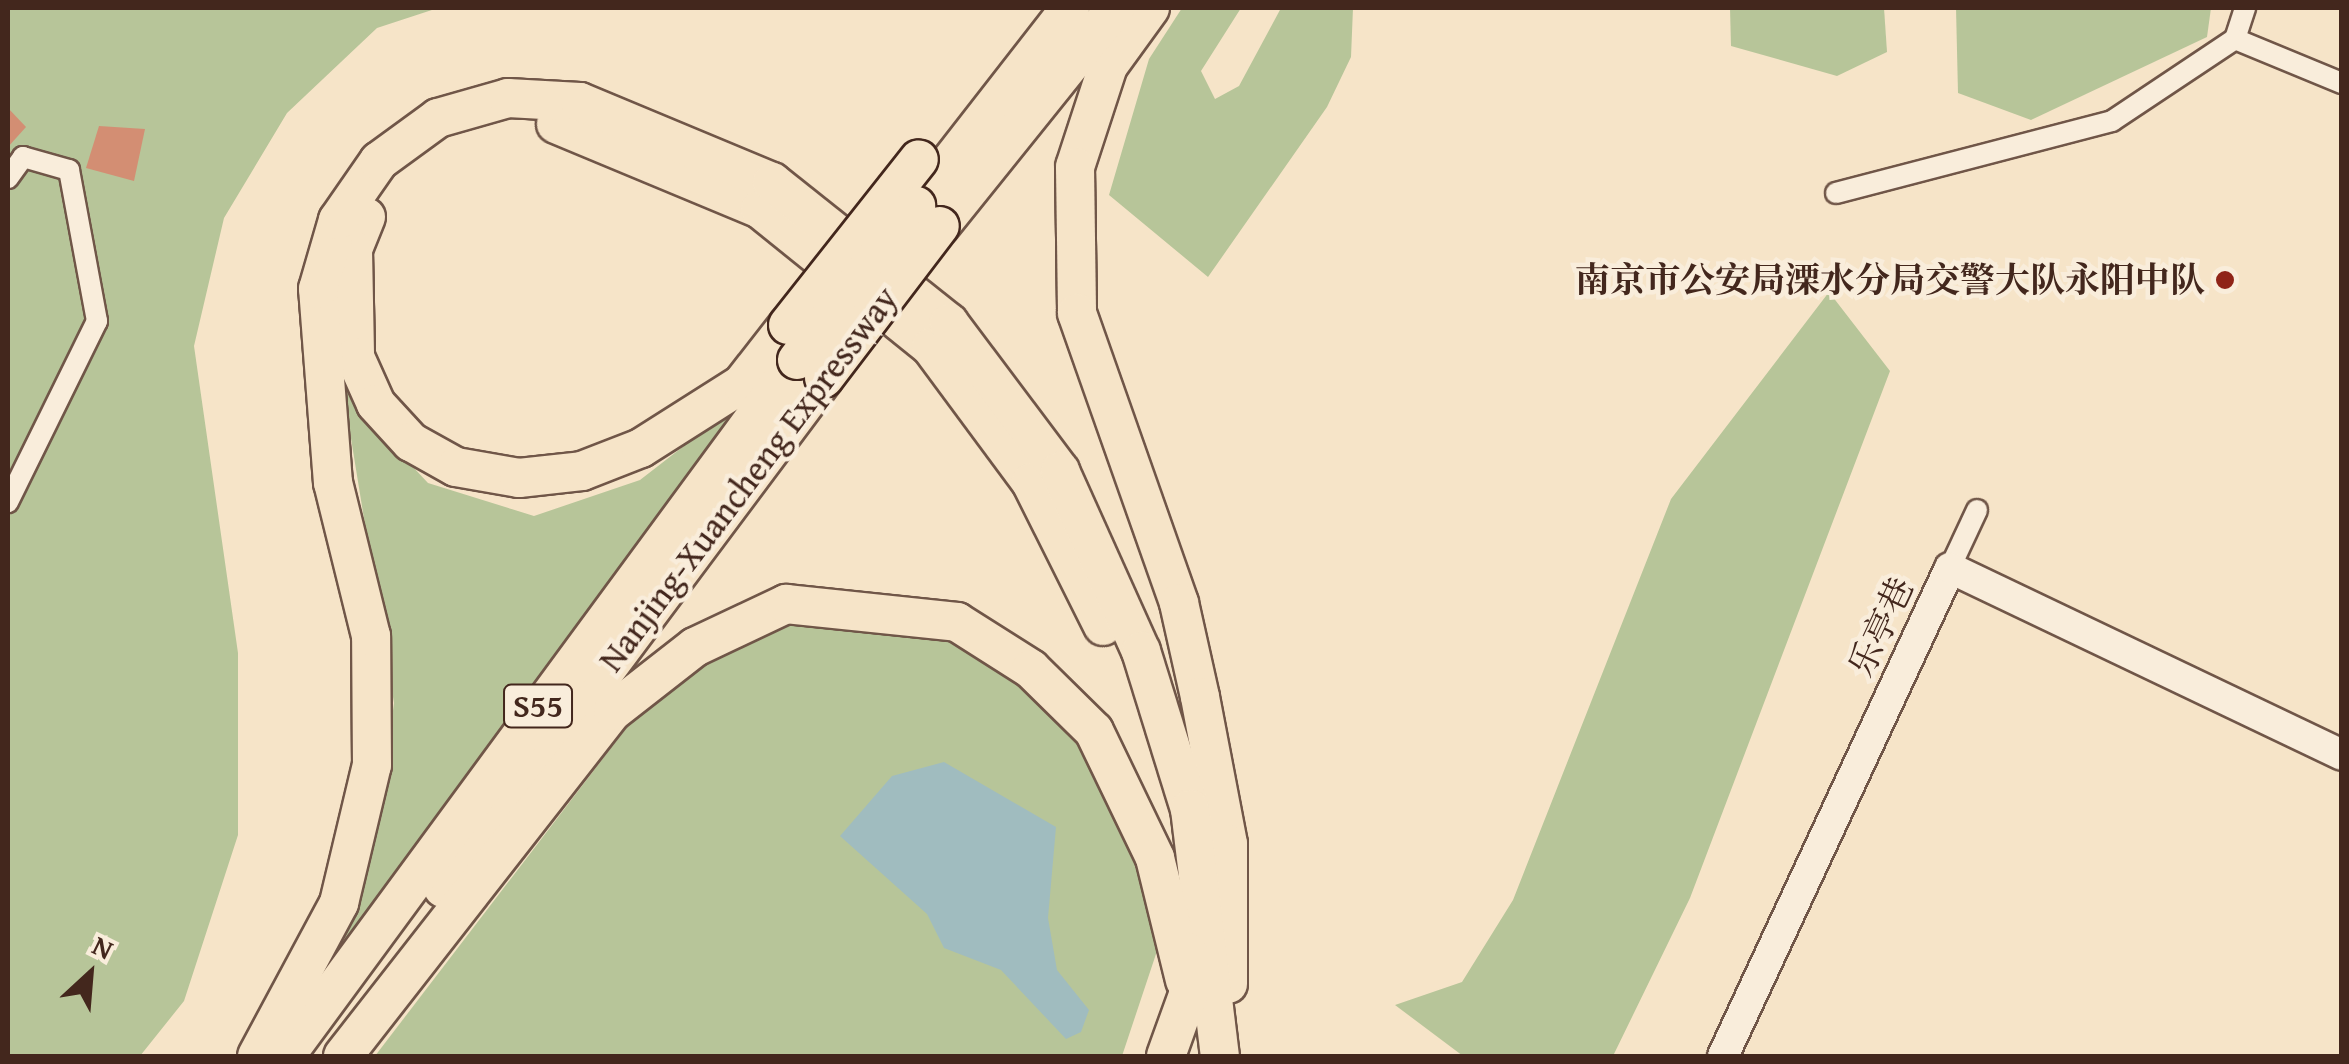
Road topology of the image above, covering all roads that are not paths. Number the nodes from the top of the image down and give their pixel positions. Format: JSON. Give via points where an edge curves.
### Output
{"nodes":[{"id":1,"x":1054,"y":8,"type":"edge"},
{"id":2,"x":1070,"y":8,"type":"edge"},
{"id":3,"x":1115,"y":8,"type":"edge"},
{"id":4,"x":1150,"y":8,"type":"edge"},
{"id":5,"x":2245,"y":8,"type":"edge"},
{"id":6,"x":2236,"y":39,"type":"junction"},
{"id":7,"x":2342,"y":84,"type":"edge"},
{"id":8,"x":8,"y":178,"type":"edge"},
{"id":9,"x":1836,"y":193,"type":"dead end"},
{"id":10,"x":928,"y":216,"type":"junction"},
{"id":11,"x":803,"y":354,"type":"junction"},
{"id":12,"x":8,"y":502,"type":"edge"},
{"id":13,"x":1977,"y":510,"type":"dead end"},
{"id":14,"x":1950,"y":568,"type":"junction"},
{"id":15,"x":2342,"y":755,"type":"edge"},
{"id":16,"x":1188,"y":995,"type":"junction"},
{"id":17,"x":1220,"y":1051,"type":"edge"},
{"id":18,"x":257,"y":1056,"type":"edge"},
{"id":19,"x":285,"y":1056,"type":"edge"},
{"id":20,"x":323,"y":1056,"type":"edge"},
{"id":21,"x":343,"y":1056,"type":"edge"},
{"id":22,"x":1166,"y":1056,"type":"edge"},
{"id":23,"x":1723,"y":1056,"type":"edge"}],
"edges":[{"from":1,"to":11,"type":"highway","bridge":true,"via":[[919,160]]},
{"from":2,"to":10,"type":"highway","name":"Nanjing-Xuancheng Expressway","number":"S55"},
{"from":3,"to":10,"type":"highway","name":"Nanjing-Xuancheng Expressway","number":"S55"},
{"from":4,"to":17,"type":"highway","via":[[1088,114],[1071,239],[1077,313],[1101,402],[1178,602],[1228,844],[1230,965]]},
{"from":5,"to":6,"type":"street"},
{"from":6,"to":7,"type":"street"},
{"from":6,"to":9,"type":"street","via":[[2112,121]]},
{"from":8,"to":12,"type":"street","via":[[22,157],[69,170],[97,321]]},
{"from":10,"to":11,"type":"highway","name":"Nanjing-Xuancheng Expressway","number":"S55","bridge":true},
{"from":11,"to":16,"type":"highway","via":[[641,448],[582,472],[519,478],[456,467],[411,442],[376,404],[355,356],[353,250],[374,198],[411,156],[443,138],[514,118],[570,126],[760,209],[930,347],[1031,482],[1123,665],[1188,910]]},
{"from":11,"to":19,"type":"highway","name":"Nanjing-Xuancheng Expressway","number":"S55"},
{"from":11,"to":20,"type":"highway","name":"Nanjing-Xuancheng Expressway","number":"S55"},
{"from":13,"to":14,"type":"street"},
{"from":14,"to":15,"type":"street","name":"乐亭巷"},
{"from":14,"to":23,"type":"street","name":"乐亭巷"},
{"from":16,"to":21,"type":"highway","via":[[1154,858],[1082,718],[1031,670],[958,622],[786,604],[695,647],[613,710]]},
{"from":16,"to":22,"type":"highway"},
{"from":17,"to":18,"type":"highway","via":[[1190,809],[1141,651],[1060,471],[948,322],[772,182],[580,102],[508,98],[438,118],[379,160],[338,220],[318,290],[333,483],[370,636],[372,766],[339,903]]}]}
